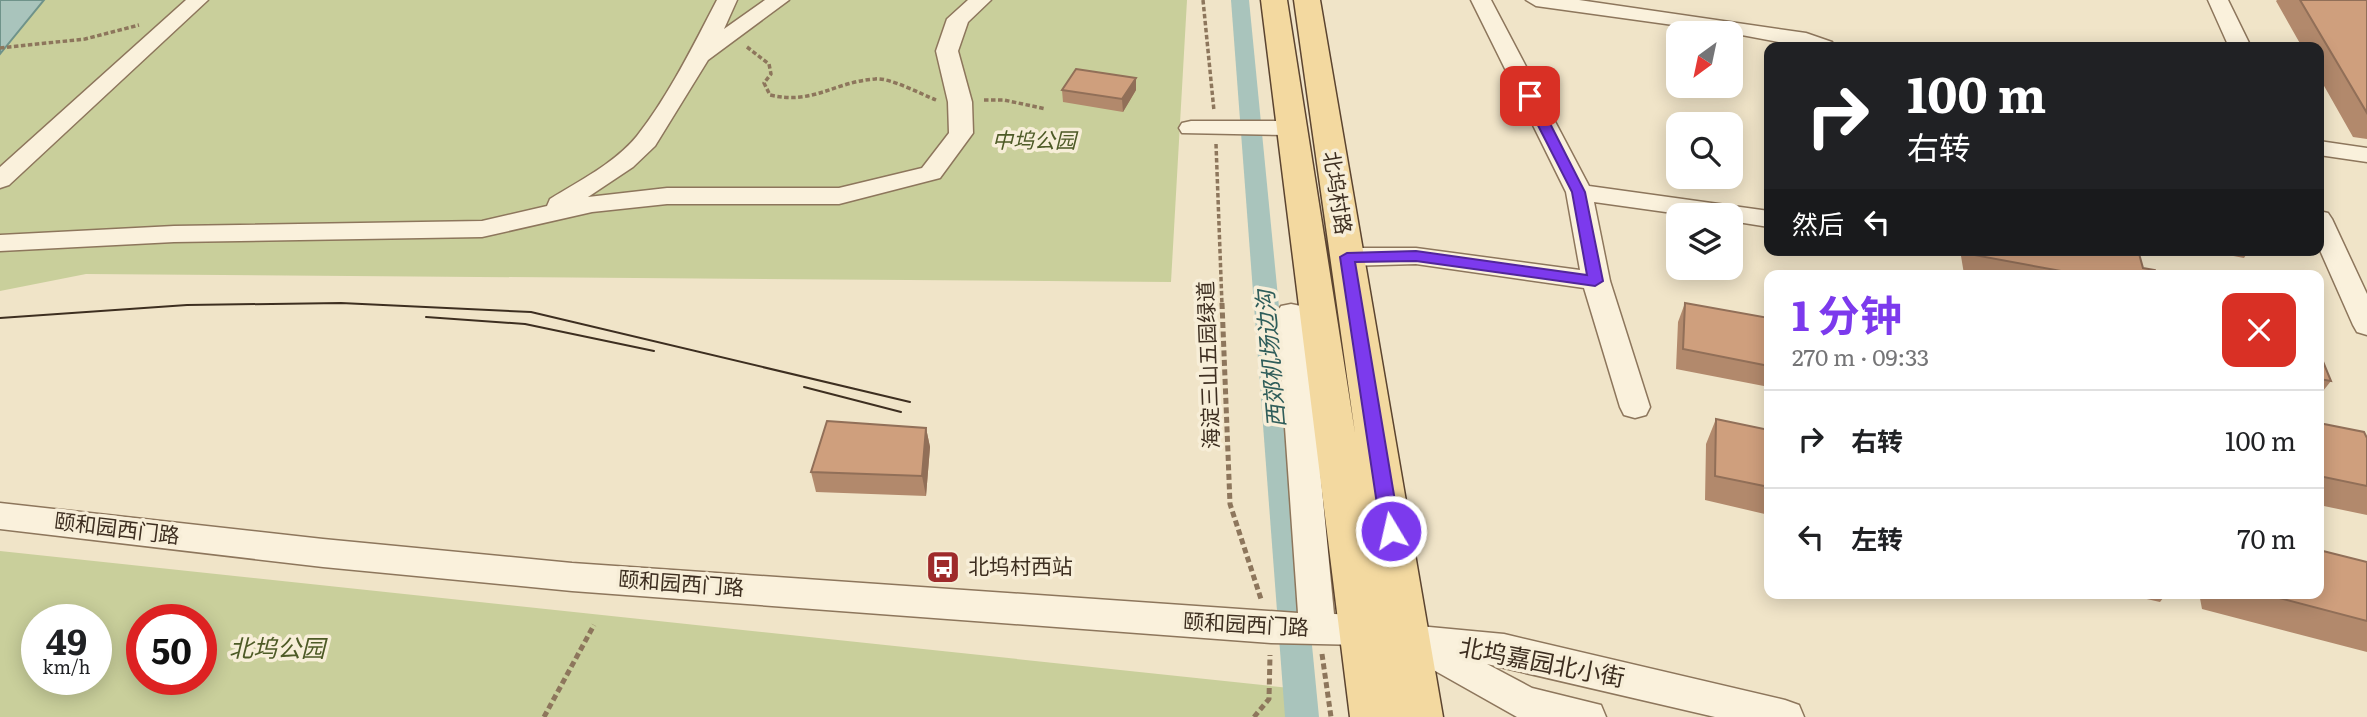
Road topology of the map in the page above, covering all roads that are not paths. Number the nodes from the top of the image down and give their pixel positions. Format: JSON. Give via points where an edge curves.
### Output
{"nodes":[{"id":1,"x":198,"y":0,"type":"edge"},
{"id":2,"x":727,"y":0,"type":"edge"},
{"id":3,"x":779,"y":0,"type":"edge"},
{"id":4,"x":981,"y":0,"type":"edge"},
{"id":5,"x":1274,"y":0,"type":"edge"},
{"id":6,"x":1307,"y":0,"type":"edge"},
{"id":7,"x":1481,"y":0,"type":"edge"},
{"id":8,"x":1536,"y":0,"type":"edge"},
{"id":9,"x":2218,"y":0,"type":"edge"},
{"id":10,"x":1811,"y":42,"type":"edge"},
{"id":11,"x":2238,"y":42,"type":"edge"},
{"id":12,"x":699,"y":56,"type":"junction"},
{"id":13,"x":1191,"y":128,"type":"dead end"},
{"id":14,"x":1277,"y":128,"type":"junction"},
{"id":15,"x":2324,"y":149,"type":"edge"},
{"id":16,"x":2367,"y":155,"type":"edge"},
{"id":17,"x":0,"y":180,"type":"edge"},
{"id":18,"x":1578,"y":192,"type":"junction"},
{"id":19,"x":541,"y":216,"type":"junction"},
{"id":20,"x":1764,"y":218,"type":"edge"},
{"id":21,"x":2324,"y":230,"type":"edge"},
{"id":22,"x":0,"y":243,"type":"edge"},
{"id":23,"x":1347,"y":257,"type":"junction"},
{"id":24,"x":1595,"y":281,"type":"junction"},
{"id":25,"x":1301,"y":298,"type":"junction"},
{"id":26,"x":2367,"y":325,"type":"edge"},
{"id":27,"x":1635,"y":407,"type":"dead end"},
{"id":28,"x":0,"y":516,"type":"edge"},
{"id":29,"x":1317,"y":629,"type":"junction"},
{"id":30,"x":1364,"y":630,"type":"junction"},
{"id":31,"x":1408,"y":640,"type":"junction"},
{"id":32,"x":1374,"y":717,"type":"edge"},
{"id":33,"x":1419,"y":717,"type":"edge"},
{"id":34,"x":1587,"y":717,"type":"edge"},
{"id":35,"x":1785,"y":717,"type":"edge"}],
"edges":[{"from":1,"to":17,"type":"street"},
{"from":2,"to":12,"type":"street"},
{"from":3,"to":12,"type":"street"},
{"from":4,"to":19,"type":"street","via":[[958,19],[947,51],[960,100],[961,133],[931,173],[839,196],[667,195]]},
{"from":5,"to":14,"type":"main road","name":"北坞村路"},
{"from":6,"to":23,"type":"main road","name":"北坞村路"},
{"from":7,"to":18,"type":"street"},
{"from":8,"to":10,"type":"street"},
{"from":9,"to":11,"type":"street"},
{"from":12,"to":19,"type":"street","via":[[646,141],[624,162]]},
{"from":13,"to":14,"type":"street"},
{"from":14,"to":25,"type":"main road","name":"北坞村路"},
{"from":15,"to":16,"type":"street"},
{"from":18,"to":20,"type":"street"},
{"from":18,"to":24,"type":"street"},
{"from":19,"to":22,"type":"street","via":[[482,229],[174,234]]},
{"from":21,"to":26,"type":"street"},
{"from":23,"to":24,"type":"street","via":[[1416,256]]},
{"from":23,"to":31,"type":"main road","name":"北坞村路"},
{"from":24,"to":27,"type":"street"},
{"from":25,"to":29,"type":"street","name":"北坞村路"},
{"from":25,"to":30,"type":"main road","name":"北坞村路"},
{"from":28,"to":29,"type":"street","name":"颐和园西门路","via":[[572,577]]},
{"from":29,"to":30,"type":"street","name":"颐和园西门路"},
{"from":30,"to":31,"type":"street","name":"颐和园西门路"},
{"from":30,"to":32,"type":"main road","name":"北坞村路"},
{"from":31,"to":33,"type":"main road","name":"北坞村路"},
{"from":31,"to":34,"type":"street","name":"北坞嘉园北小街","via":[[1525,703]]},
{"from":31,"to":35,"type":"street","name":"北坞嘉园北小街","via":[[1503,650]]}]}
